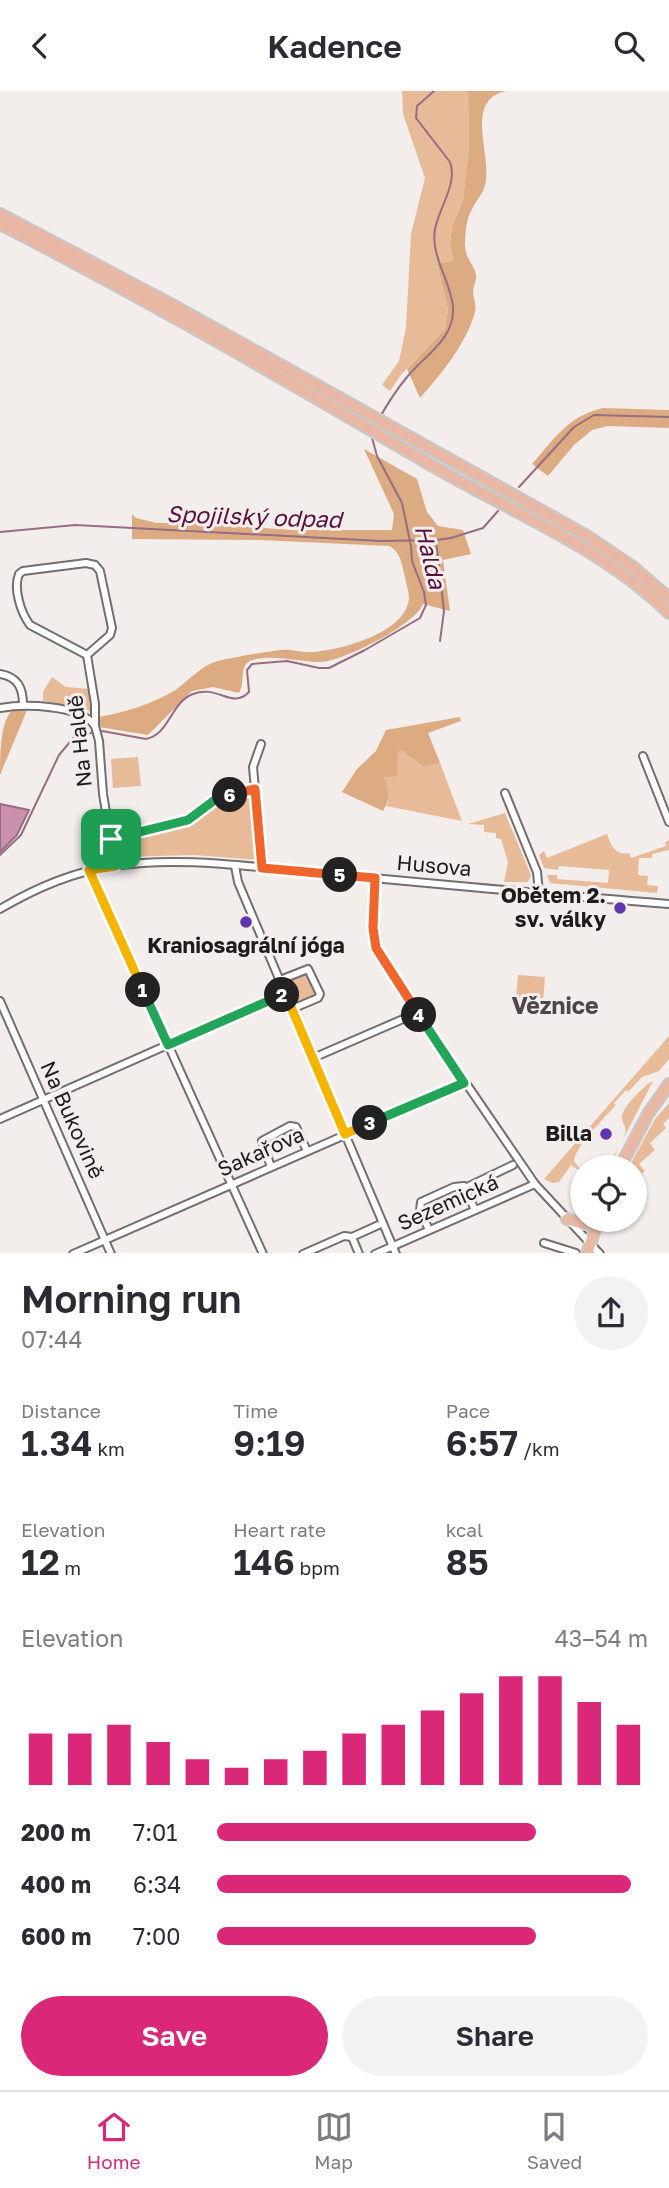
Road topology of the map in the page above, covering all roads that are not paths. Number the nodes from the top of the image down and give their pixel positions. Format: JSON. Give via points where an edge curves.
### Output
{"nodes":[{"id":1,"x":0,"y":214,"type":"edge"},
{"id":2,"x":0,"y":224,"type":"edge"},
{"id":3,"x":366,"y":420,"type":"junction"},
{"id":4,"x":400,"y":440,"type":"junction"},
{"id":5,"x":669,"y":598,"type":"edge"},
{"id":6,"x":669,"y":613,"type":"edge"},
{"id":7,"x":87,"y":655,"type":"junction"},
{"id":8,"x":0,"y":674,"type":"edge"},
{"id":9,"x":23,"y":705,"type":"junction"},
{"id":10,"x":0,"y":708,"type":"edge"},
{"id":11,"x":95,"y":726,"type":"junction"},
{"id":12,"x":261,"y":744,"type":"dead end"},
{"id":13,"x":643,"y":756,"type":"dead end"},
{"id":14,"x":255,"y":789,"type":"junction"},
{"id":15,"x":505,"y":793,"type":"dead end"},
{"id":16,"x":669,"y":822,"type":"edge"},
{"id":17,"x":111,"y":839,"type":"junction"},
{"id":18,"x":115,"y":866,"type":"junction"},
{"id":19,"x":235,"y":866,"type":"junction"},
{"id":20,"x":262,"y":868,"type":"junction"},
{"id":21,"x":89,"y":870,"type":"junction"},
{"id":22,"x":375,"y":878,"type":"junction"},
{"id":23,"x":539,"y":893,"type":"junction"},
{"id":24,"x":669,"y":904,"type":"edge"},
{"id":25,"x":0,"y":909,"type":"edge"},
{"id":26,"x":280,"y":980,"type":"junction"},
{"id":27,"x":285,"y":993,"type":"junction"},
{"id":28,"x":0,"y":1001,"type":"edge"},
{"id":29,"x":292,"y":1009,"type":"junction"},
{"id":30,"x":417,"y":1013,"type":"junction"},
{"id":31,"x":168,"y":1045,"type":"junction"},
{"id":32,"x":313,"y":1058,"type":"junction"},
{"id":33,"x":464,"y":1083,"type":"junction"},
{"id":34,"x":669,"y":1084,"type":"edge"},
{"id":35,"x":669,"y":1096,"type":"edge"},
{"id":36,"x":43,"y":1100,"type":"junction"},
{"id":37,"x":657,"y":1100,"type":"junction"},
{"id":38,"x":0,"y":1119,"type":"edge"},
{"id":39,"x":345,"y":1134,"type":"junction"},
{"id":40,"x":307,"y":1150,"type":"junction"},
{"id":41,"x":626,"y":1155,"type":"edge"},
{"id":42,"x":513,"y":1165,"type":"dead end"},
{"id":43,"x":271,"y":1167,"type":"junction"},
{"id":44,"x":231,"y":1184,"type":"junction"},
{"id":45,"x":535,"y":1184,"type":"junction"},
{"id":46,"x":465,"y":1188,"type":"junction"},
{"id":47,"x":475,"y":1210,"type":"junction"},
{"id":48,"x":567,"y":1219,"type":"junction"},
{"id":49,"x":570,"y":1220,"type":"edge"},
{"id":50,"x":383,"y":1223,"type":"junction"},
{"id":51,"x":429,"y":1230,"type":"junction"},
{"id":52,"x":352,"y":1237,"type":"junction"},
{"id":53,"x":105,"y":1240,"type":"junction"},
{"id":54,"x":544,"y":1243,"type":"dead end"},
{"id":55,"x":393,"y":1246,"type":"junction"},
{"id":56,"x":589,"y":1248,"type":"edge"},
{"id":57,"x":75,"y":1253,"type":"edge"},
{"id":58,"x":111,"y":1253,"type":"edge"},
{"id":59,"x":262,"y":1253,"type":"edge"},
{"id":60,"x":305,"y":1253,"type":"edge"},
{"id":61,"x":359,"y":1253,"type":"edge"},
{"id":62,"x":377,"y":1253,"type":"edge"},
{"id":63,"x":396,"y":1253,"type":"edge"},
{"id":64,"x":576,"y":1253,"type":"edge"}],
"edges":[{"from":1,"to":3,"type":"main road","via":[[167,302]]},
{"from":2,"to":3,"type":"main road"},
{"from":3,"to":4,"type":"main road"},
{"from":4,"to":5,"type":"main road","via":[[605,547]]},
{"from":4,"to":6,"type":"main road","via":[[595,556]]},
{"from":7,"to":7,"type":"street","via":[[113,630],[99,568],[86,563],[20,572],[16,587],[29,624]]},
{"from":7,"to":11,"type":"street","name":"Na Haldě"},
{"from":8,"to":9,"type":"street","via":[[17,681]]},
{"from":9,"to":10,"type":"street"},
{"from":9,"to":11,"type":"street","via":[[75,713]]},
{"from":11,"to":17,"type":"street","name":"Na Haldě"},
{"from":12,"to":14,"type":"street","via":[[253,762]]},
{"from":13,"to":16,"type":"street"},
{"from":14,"to":17,"type":"street","via":[[219,797],[188,820]]},
{"from":14,"to":20,"type":"street"},
{"from":15,"to":23,"type":"street","via":[[537,872]]},
{"from":17,"to":18,"type":"street","name":"Na Haldě"},
{"from":18,"to":19,"type":"street","name":"Husova","via":[[167,862]]},
{"from":18,"to":21,"type":"street","name":"Husova"},
{"from":19,"to":20,"type":"street","name":"Husova"},
{"from":19,"to":26,"type":"street"},
{"from":20,"to":22,"type":"street","name":"Husova"},
{"from":21,"to":25,"type":"street","name":"Husova"},
{"from":21,"to":31,"type":"street"},
{"from":22,"to":23,"type":"street","name":"Husova"},
{"from":22,"to":30,"type":"street","via":[[376,948]]},
{"from":23,"to":24,"type":"street","name":"Husova"},
{"from":26,"to":27,"type":"street"},
{"from":26,"to":29,"type":"street","via":[[308,969],[320,994]]},
{"from":27,"to":29,"type":"street"},
{"from":27,"to":31,"type":"street"},
{"from":28,"to":36,"type":"street","name":"Na Bukovině"},
{"from":29,"to":32,"type":"street"},
{"from":30,"to":32,"type":"street"},
{"from":30,"to":33,"type":"street"},
{"from":31,"to":36,"type":"street"},
{"from":31,"to":44,"type":"street"},
{"from":32,"to":39,"type":"street"},
{"from":33,"to":39,"type":"street","name":"Sakařova"},
{"from":33,"to":45,"type":"street"},
{"from":34,"to":37,"type":"main road"},
{"from":35,"to":37,"type":"street"},
{"from":36,"to":38,"type":"street"},
{"from":36,"to":53,"type":"street","name":"Na Bukovině"},
{"from":37,"to":41,"type":"main road"},
{"from":39,"to":40,"type":"street","name":"Sakařova"},
{"from":39,"to":50,"type":"street"},
{"from":40,"to":43,"type":"street","name":"Sakařova"},
{"from":40,"to":43,"type":"street","via":[[296,1127],[290,1126],[262,1141]]},
{"from":42,"to":46,"type":"street"},
{"from":43,"to":44,"type":"street","name":"Sakařova"},
{"from":44,"to":53,"type":"street","name":"Sakařova"},
{"from":44,"to":59,"type":"street"},
{"from":45,"to":47,"type":"street","name":"Sezemická"},
{"from":45,"to":48,"type":"street"},
{"from":46,"to":47,"type":"street"},
{"from":46,"to":51,"type":"street","via":[[454,1187],[421,1202]]},
{"from":47,"to":51,"type":"street","name":"Sezemická"},
{"from":48,"to":49,"type":"main road"},
{"from":48,"to":56,"type":"street"},
{"from":50,"to":52,"type":"street"},
{"from":50,"to":55,"type":"street"},
{"from":51,"to":55,"type":"street","name":"Sezemická"},
{"from":52,"to":60,"type":"street","via":[[344,1235]]},
{"from":52,"to":61,"type":"street"},
{"from":53,"to":57,"type":"street","name":"Sakařova"},
{"from":53,"to":58,"type":"street","name":"Na Bukovině"},
{"from":54,"to":64,"type":"street"},
{"from":55,"to":62,"type":"street","name":"Sezemická"},
{"from":55,"to":63,"type":"street"}]}
